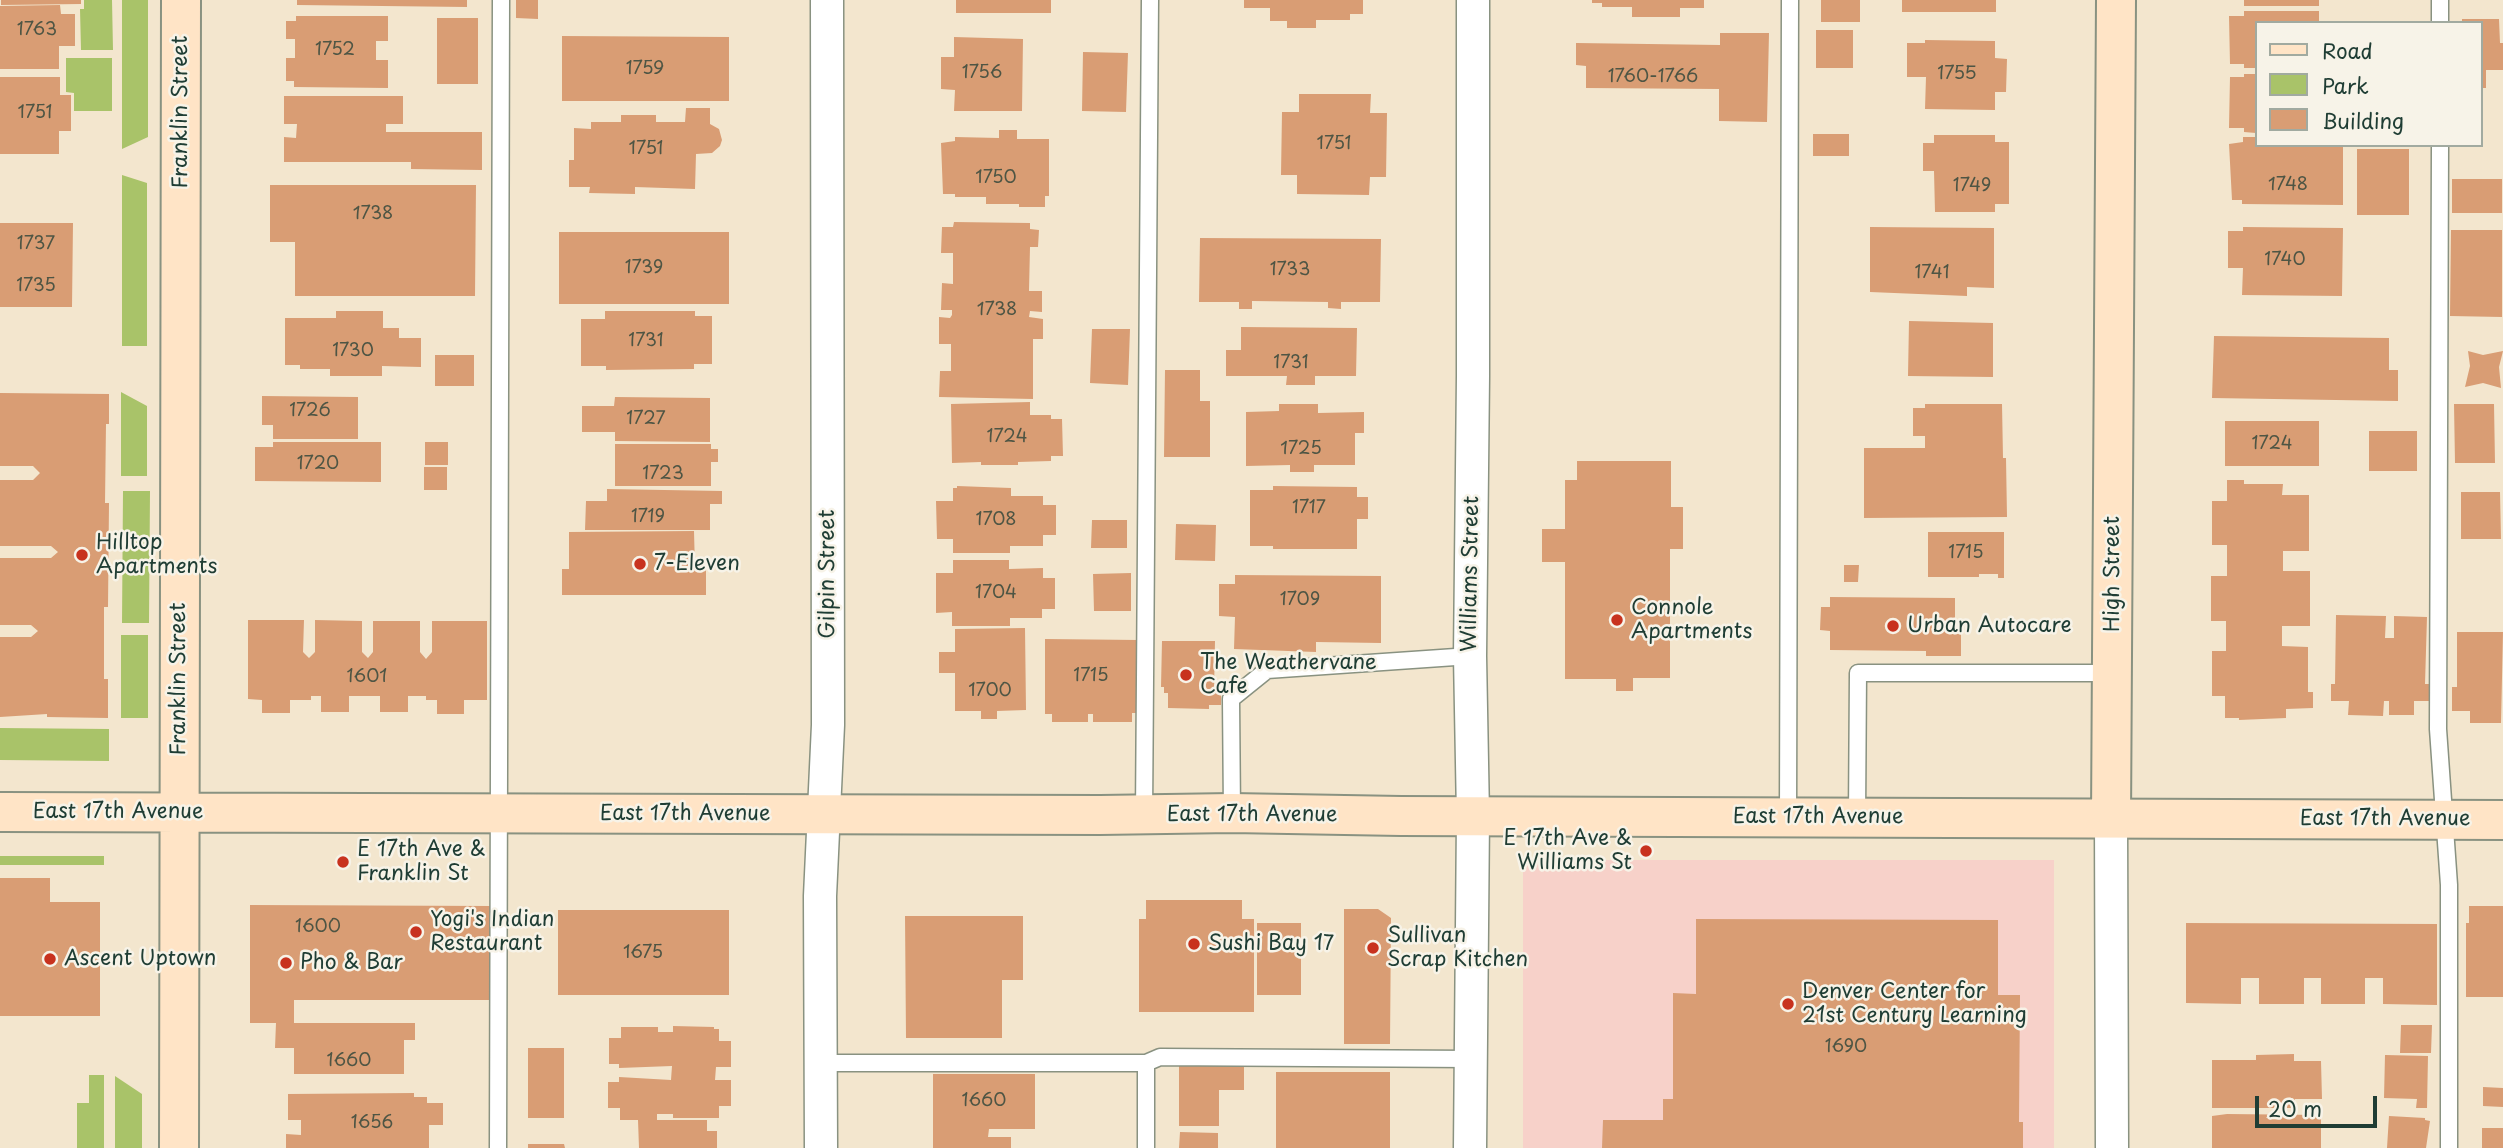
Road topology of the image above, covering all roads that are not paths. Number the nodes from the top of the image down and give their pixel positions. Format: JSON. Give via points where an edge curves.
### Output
{"nodes":[{"id":1,"x":181,"y":0,"type":"edge"},
{"id":2,"x":501,"y":0,"type":"edge"},
{"id":3,"x":827,"y":0,"type":"edge"},
{"id":4,"x":1150,"y":0,"type":"edge"},
{"id":5,"x":1474,"y":0,"type":"edge"},
{"id":6,"x":1790,"y":0,"type":"edge"},
{"id":7,"x":2116,"y":0,"type":"edge"},
{"id":8,"x":2440,"y":0,"type":"edge"},
{"id":9,"x":2440,"y":21,"type":"edge"},
{"id":10,"x":2440,"y":147,"type":"edge"},
{"id":11,"x":1470,"y":656,"type":"junction"},
{"id":12,"x":2112,"y":673,"type":"junction"},
{"id":13,"x":0,"y":812,"type":"edge"},
{"id":14,"x":179,"y":812,"type":"junction"},
{"id":15,"x":499,"y":813,"type":"junction"},
{"id":16,"x":1232,"y":813,"type":"junction"},
{"id":17,"x":824,"y":814,"type":"junction"},
{"id":18,"x":1144,"y":815,"type":"junction"},
{"id":19,"x":1474,"y":816,"type":"junction"},
{"id":20,"x":1788,"y":817,"type":"junction"},
{"id":21,"x":1857,"y":817,"type":"junction"},
{"id":22,"x":2111,"y":818,"type":"junction"},
{"id":23,"x":2444,"y":819,"type":"junction"},
{"id":24,"x":2503,"y":820,"type":"edge"},
{"id":25,"x":1471,"y":1059,"type":"junction"},
{"id":26,"x":820,"y":1063,"type":"junction"},
{"id":27,"x":1146,"y":1063,"type":"junction"},
{"id":28,"x":179,"y":1148,"type":"edge"},
{"id":29,"x":498,"y":1148,"type":"edge"},
{"id":30,"x":821,"y":1148,"type":"edge"},
{"id":31,"x":1146,"y":1148,"type":"edge"},
{"id":32,"x":1470,"y":1148,"type":"edge"},
{"id":33,"x":2112,"y":1148,"type":"edge"},
{"id":34,"x":2449,"y":1148,"type":"edge"}],
"edges":[{"from":1,"to":14,"type":"main road","name":"Franklin Street"},
{"from":2,"to":15,"type":"lane"},
{"from":3,"to":17,"type":"street","name":"Gilpin Street","via":[[828,725]]},
{"from":4,"to":18,"type":"lane"},
{"from":5,"to":11,"type":"street","name":"Williams Street"},
{"from":6,"to":20,"type":"lane"},
{"from":7,"to":12,"type":"main road","name":"High Street"},
{"from":8,"to":9,"type":"lane"},
{"from":10,"to":23,"type":"lane","via":[[2438,729]]},
{"from":11,"to":16,"type":"lane","via":[[1267,670],[1231,699]]},
{"from":11,"to":19,"type":"street","name":"Williams Street"},
{"from":12,"to":21,"type":"lane","via":[[1858,673]]},
{"from":12,"to":22,"type":"main road","name":"High Street"},
{"from":13,"to":14,"type":"main road","name":"East 17th Avenue"},
{"from":14,"to":15,"type":"main road","name":"East 17th Avenue"},
{"from":14,"to":28,"type":"main road","name":"Franklin Street"},
{"from":15,"to":17,"type":"main road","name":"East 17th Avenue"},
{"from":15,"to":29,"type":"lane"},
{"from":16,"to":18,"type":"main road","name":"East 17th Avenue"},
{"from":16,"to":19,"type":"main road","name":"East 17th Avenue"},
{"from":17,"to":18,"type":"main road","name":"East 17th Avenue"},
{"from":17,"to":26,"type":"street","name":"Gilpin Street"},
{"from":19,"to":20,"type":"main road","name":"East 17th Avenue"},
{"from":19,"to":25,"type":"street","name":"Williams Street"},
{"from":20,"to":21,"type":"main road","name":"East 17th Avenue"},
{"from":21,"to":22,"type":"main road","name":"East 17th Avenue"},
{"from":22,"to":23,"type":"main road","name":"East 17th Avenue"},
{"from":22,"to":33,"type":"street","name":"High Street"},
{"from":23,"to":24,"type":"main road","name":"East 17th Avenue"},
{"from":23,"to":34,"type":"lane","via":[[2449,885]]},
{"from":25,"to":27,"type":"lane","via":[[1160,1057]]},
{"from":25,"to":32,"type":"street","name":"Williams Street"},
{"from":26,"to":27,"type":"lane"},
{"from":26,"to":30,"type":"street","name":"Gilpin Street"},
{"from":27,"to":31,"type":"lane"}]}
